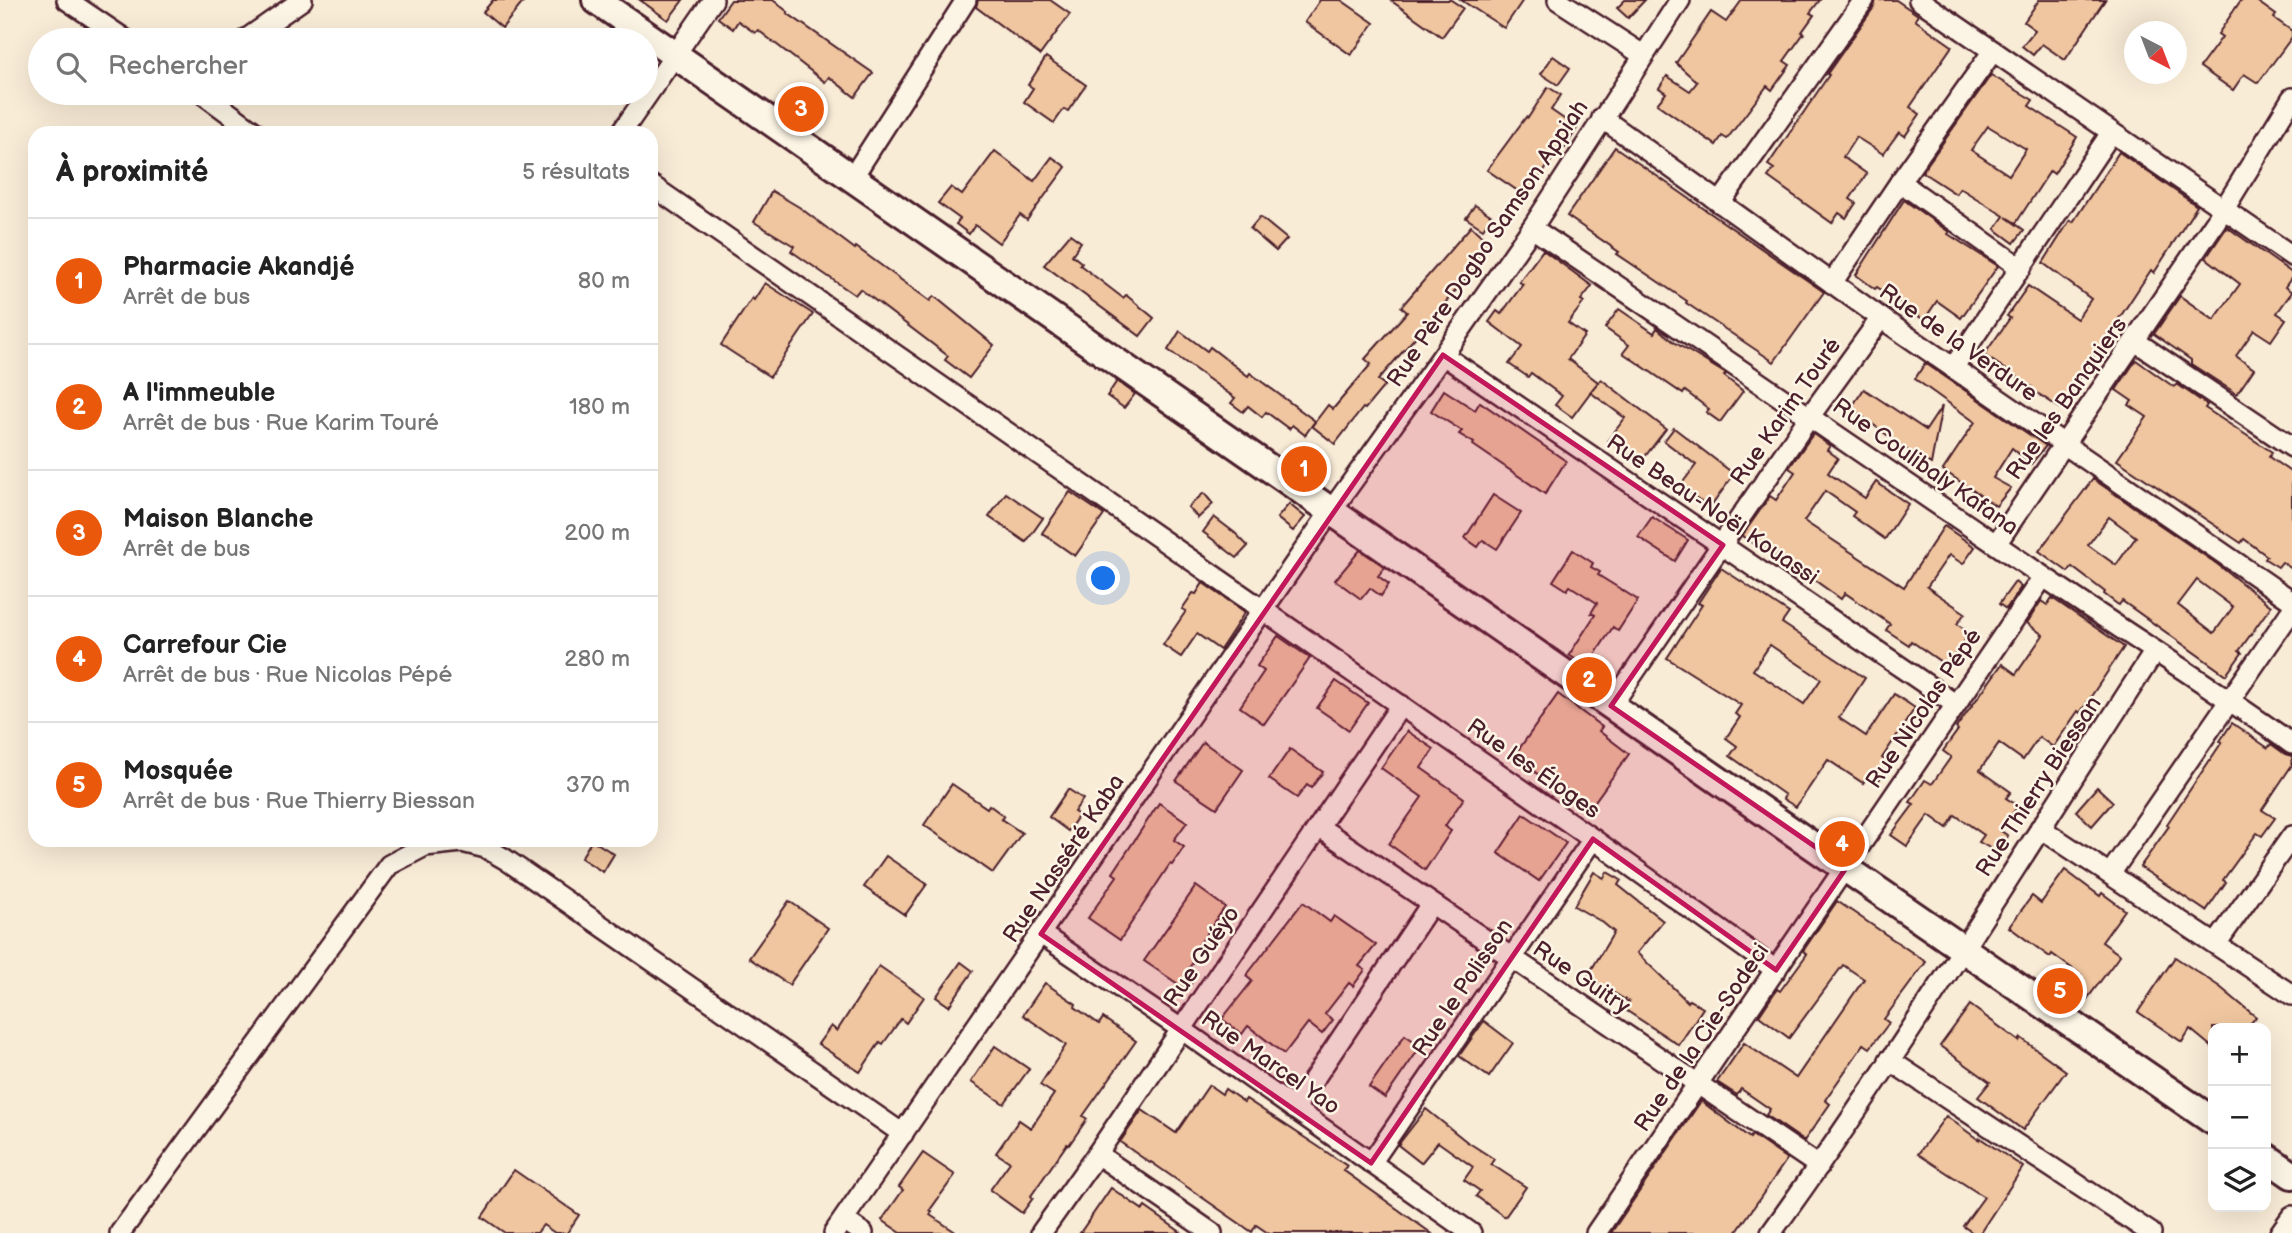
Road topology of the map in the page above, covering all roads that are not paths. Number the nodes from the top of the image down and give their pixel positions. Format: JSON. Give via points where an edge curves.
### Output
{"nodes":[{"id":1,"x":67,"y":0,"type":"edge"},
{"id":2,"x":302,"y":0,"type":"edge"},
{"id":3,"x":596,"y":0,"type":"edge"},
{"id":4,"x":713,"y":0,"type":"edge"},
{"id":5,"x":966,"y":0,"type":"edge"},
{"id":6,"x":1558,"y":0,"type":"edge"},
{"id":7,"x":1680,"y":0,"type":"edge"},
{"id":8,"x":1864,"y":0,"type":"edge"},
{"id":9,"x":1919,"y":0,"type":"edge"},
{"id":10,"x":108,"y":28,"type":"edge"},
{"id":11,"x":262,"y":28,"type":"edge"},
{"id":12,"x":636,"y":28,"type":"edge"},
{"id":13,"x":658,"y":44,"type":"edge"},
{"id":14,"x":1993,"y":51,"type":"junction"},
{"id":15,"x":674,"y":55,"type":"junction"},
{"id":16,"x":1643,"y":55,"type":"junction"},
{"id":17,"x":658,"y":79,"type":"edge"},
{"id":18,"x":2292,"y":98,"type":"edge"},
{"id":19,"x":218,"y":105,"type":"edge"},
{"id":20,"x":640,"y":105,"type":"edge"},
{"id":21,"x":1602,"y":118,"type":"junction"},
{"id":22,"x":247,"y":126,"type":"edge"},
{"id":23,"x":626,"y":126,"type":"edge"},
{"id":24,"x":2112,"y":133,"type":"junction"},
{"id":25,"x":852,"y":178,"type":"junction"},
{"id":26,"x":1900,"y":182,"type":"junction"},
{"id":27,"x":658,"y":190,"type":"edge"},
{"id":28,"x":1720,"y":203,"type":"junction"},
{"id":29,"x":2224,"y":209,"type":"junction"},
{"id":30,"x":1532,"y":228,"type":"junction"},
{"id":31,"x":2292,"y":256,"type":"edge"},
{"id":32,"x":2021,"y":268,"type":"junction"},
{"id":33,"x":1832,"y":283,"type":"junction"},
{"id":34,"x":1881,"y":318,"type":"junction"},
{"id":35,"x":2135,"y":341,"type":"junction"},
{"id":36,"x":1444,"y":355,"type":"junction"},
{"id":37,"x":1953,"y":368,"type":"junction"},
{"id":38,"x":1810,"y":416,"type":"junction"},
{"id":39,"x":2063,"y":444,"type":"junction"},
{"id":40,"x":2292,"y":447,"type":"edge"},
{"id":41,"x":1331,"y":510,"type":"junction"},
{"id":42,"x":1996,"y":544,"type":"junction"},
{"id":43,"x":1723,"y":545,"type":"junction"},
{"id":44,"x":2043,"y":577,"type":"junction"},
{"id":45,"x":2292,"y":601,"type":"edge"},
{"id":46,"x":1264,"y":609,"type":"junction"},
{"id":47,"x":2292,"y":610,"type":"edge"},
{"id":48,"x":2155,"y":651,"type":"junction"},
{"id":49,"x":2230,"y":700,"type":"junction"},
{"id":50,"x":1955,"y":704,"type":"junction"},
{"id":51,"x":1401,"y":705,"type":"junction"},
{"id":52,"x":1611,"y":706,"type":"junction"},
{"id":53,"x":2292,"y":744,"type":"edge"},
{"id":54,"x":1319,"y":827,"type":"junction"},
{"id":55,"x":2040,"y":828,"type":"junction"},
{"id":56,"x":2292,"y":836,"type":"edge"},
{"id":57,"x":1593,"y":839,"type":"junction"},
{"id":58,"x":423,"y":847,"type":"edge"},
{"id":59,"x":482,"y":847,"type":"edge"},
{"id":60,"x":1846,"y":868,"type":"junction"},
{"id":61,"x":2110,"y":874,"type":"junction"},
{"id":62,"x":1431,"y":904,"type":"junction"},
{"id":63,"x":1041,"y":934,"type":"junction"},
{"id":64,"x":2216,"y":944,"type":"junction"},
{"id":65,"x":1963,"y":948,"type":"junction"},
{"id":66,"x":1511,"y":959,"type":"junction"},
{"id":67,"x":1776,"y":970,"type":"junction"},
{"id":68,"x":2292,"y":995,"type":"edge"},
{"id":69,"x":1181,"y":1029,"type":"junction"},
{"id":70,"x":1889,"y":1060,"type":"junction"},
{"id":71,"x":1698,"y":1084,"type":"junction"},
{"id":72,"x":1294,"y":1109,"type":"junction"},
{"id":73,"x":2208,"y":1118,"type":"edge"},
{"id":74,"x":903,"y":1134,"type":"junction"},
{"id":75,"x":1097,"y":1154,"type":"junction"},
{"id":76,"x":2271,"y":1160,"type":"edge"},
{"id":77,"x":1371,"y":1163,"type":"junction"},
{"id":78,"x":1819,"y":1166,"type":"junction"},
{"id":79,"x":2292,"y":1175,"type":"edge"},
{"id":80,"x":2292,"y":1216,"type":"edge"},
{"id":81,"x":839,"y":1226,"type":"edge"},
{"id":82,"x":120,"y":1233,"type":"edge"},
{"id":83,"x":863,"y":1233,"type":"edge"},
{"id":84,"x":1041,"y":1233,"type":"edge"},
{"id":85,"x":1212,"y":1233,"type":"edge"},
{"id":86,"x":1471,"y":1233,"type":"edge"},
{"id":87,"x":1596,"y":1233,"type":"edge"},
{"id":88,"x":1771,"y":1233,"type":"edge"},
{"id":89,"x":2151,"y":1233,"type":"edge"},
{"id":90,"x":2280,"y":1233,"type":"edge"}],
"edges":[{"from":1,"to":10,"type":"street"},
{"from":2,"to":11,"type":"street"},
{"from":3,"to":12,"type":"street"},
{"from":4,"to":15,"type":"street"},
{"from":5,"to":25,"type":"street"},
{"from":6,"to":16,"type":"street"},
{"from":7,"to":16,"type":"street","name":"Rue Père Dogbo Samson Appiah"},
{"from":8,"to":28,"type":"street"},
{"from":9,"to":14,"type":"street"},
{"from":13,"to":15,"type":"street"},
{"from":14,"to":24,"type":"street"},
{"from":14,"to":26,"type":"street"},
{"from":15,"to":17,"type":"street"},
{"from":15,"to":25,"type":"street"},
{"from":16,"to":21,"type":"street","name":"Rue Père Dogbo Samson Appiah"},
{"from":18,"to":29,"type":"street","name":"Rue les Banquiers"},
{"from":19,"to":22,"type":"street"},
{"from":20,"to":23,"type":"street"},
{"from":21,"to":28,"type":"street","name":"Rue de la Verdure"},
{"from":21,"to":30,"type":"street","name":"Rue Père Dogbo Samson Appiah"},
{"from":24,"to":29,"type":"street"},
{"from":24,"to":32,"type":"street"},
{"from":25,"to":41,"type":"street"},
{"from":26,"to":32,"type":"street"},
{"from":26,"to":33,"type":"street"},
{"from":27,"to":46,"type":"street","name":"Rue les Éloges"},
{"from":28,"to":33,"type":"street","name":"Rue de la Verdure"},
{"from":29,"to":31,"type":"street"},
{"from":29,"to":35,"type":"street","name":"Rue les Banquiers"},
{"from":30,"to":36,"type":"street","name":"Rue Père Dogbo Samson Appiah"},
{"from":30,"to":38,"type":"street","name":"Rue Coulibaly Kafana"},
{"from":32,"to":37,"type":"street"},
{"from":33,"to":34,"type":"street","name":"Rue de la Verdure"},
{"from":34,"to":37,"type":"street","name":"Rue de la Verdure"},
{"from":34,"to":38,"type":"street","name":"Rue Karim Touré"},
{"from":35,"to":39,"type":"street","name":"Rue les Banquiers"},
{"from":35,"to":40,"type":"street"},
{"from":36,"to":41,"type":"street","name":"Rue Père Dogbo Samson Appiah"},
{"from":36,"to":43,"type":"street","name":"Rue Beau-Noël Kouassi"},
{"from":37,"to":39,"type":"street","name":"Rue de la Verdure"},
{"from":38,"to":42,"type":"street","name":"Rue Coulibaly Kafana"},
{"from":38,"to":43,"type":"street","name":"Rue Karim Touré"},
{"from":39,"to":42,"type":"street","name":"Rue les Banquiers"},
{"from":39,"to":45,"type":"street","name":"Rue de la Verdure"},
{"from":41,"to":46,"type":"street","name":"Rue Nasséré Kaba"},
{"from":41,"to":52,"type":"street"},
{"from":42,"to":44,"type":"street","name":"Rue Coulibaly Kafana"},
{"from":43,"to":50,"type":"street","name":"Rue Beau-Noël Kouassi"},
{"from":43,"to":52,"type":"street","name":"Rue Karim Touré"},
{"from":44,"to":48,"type":"street","name":"Rue Coulibaly Kafana"},
{"from":44,"to":50,"type":"street","name":"Rue Nicolas Pépé"},
{"from":46,"to":51,"type":"street","name":"Rue les Éloges"},
{"from":46,"to":63,"type":"street","name":"Rue Nasséré Kaba"},
{"from":47,"to":49,"type":"street"},
{"from":48,"to":49,"type":"street","name":"Rue Coulibaly Kafana"},
{"from":48,"to":55,"type":"street","name":"Rue Thierry Biessan"},
{"from":49,"to":53,"type":"street","name":"Rue Coulibaly Kafana"},
{"from":49,"to":61,"type":"street"},
{"from":50,"to":60,"type":"street","name":"Rue Nicolas Pépé"},
{"from":51,"to":54,"type":"street","name":"Rue Guéyo"},
{"from":51,"to":57,"type":"street","name":"Rue les Éloges"},
{"from":52,"to":60,"type":"street"},
{"from":54,"to":62,"type":"street","name":"Rue Guitry"},
{"from":54,"to":69,"type":"street","name":"Rue Guéyo"},
{"from":55,"to":61,"type":"street"},
{"from":55,"to":65,"type":"street","name":"Rue Thierry Biessan"},
{"from":56,"to":64,"type":"street"},
{"from":57,"to":66,"type":"street","name":"Rue le Polisson"},
{"from":57,"to":67,"type":"street","name":"Rue les Éloges"},
{"from":58,"to":82,"type":"street","via":[[389,865]]},
{"from":59,"to":74,"type":"street"},
{"from":60,"to":65,"type":"street"},
{"from":60,"to":67,"type":"street","name":"Rue de la Cie-Sodeci"},
{"from":61,"to":64,"type":"street"},
{"from":62,"to":66,"type":"street","name":"Rue Guitry"},
{"from":62,"to":72,"type":"street"},
{"from":63,"to":69,"type":"street","name":"Rue Marcel Yao"},
{"from":63,"to":74,"type":"street","name":"Rue Nasséré Kaba"},
{"from":64,"to":68,"type":"street"},
{"from":65,"to":70,"type":"street","name":"Rue Thierry Biessan"},
{"from":65,"to":73,"type":"street"},
{"from":66,"to":71,"type":"street","name":"Rue Guitry"},
{"from":66,"to":77,"type":"street","name":"Rue le Polisson"},
{"from":67,"to":71,"type":"street","name":"Rue de la Cie-Sodeci"},
{"from":69,"to":72,"type":"street","name":"Rue Marcel Yao"},
{"from":69,"to":75,"type":"street","name":"Rue Guéyo"},
{"from":70,"to":78,"type":"street","name":"Rue Thierry Biessan"},
{"from":70,"to":89,"type":"street"},
{"from":71,"to":78,"type":"street","name":"Rue Guitry"},
{"from":71,"to":87,"type":"street","name":"Rue de la Cie-Sodeci"},
{"from":72,"to":77,"type":"street","name":"Rue Marcel Yao"},
{"from":74,"to":81,"type":"street","name":"Rue Nasséré Kaba"},
{"from":75,"to":84,"type":"street","name":"Rue Guéyo"},
{"from":75,"to":85,"type":"street"},
{"from":76,"to":79,"type":"street"},
{"from":77,"to":86,"type":"street","name":"Rue Marcel Yao"},
{"from":78,"to":88,"type":"street","name":"Rue Thierry Biessan"},
{"from":80,"to":90,"type":"street"},
{"from":81,"to":83,"type":"street"}]}
